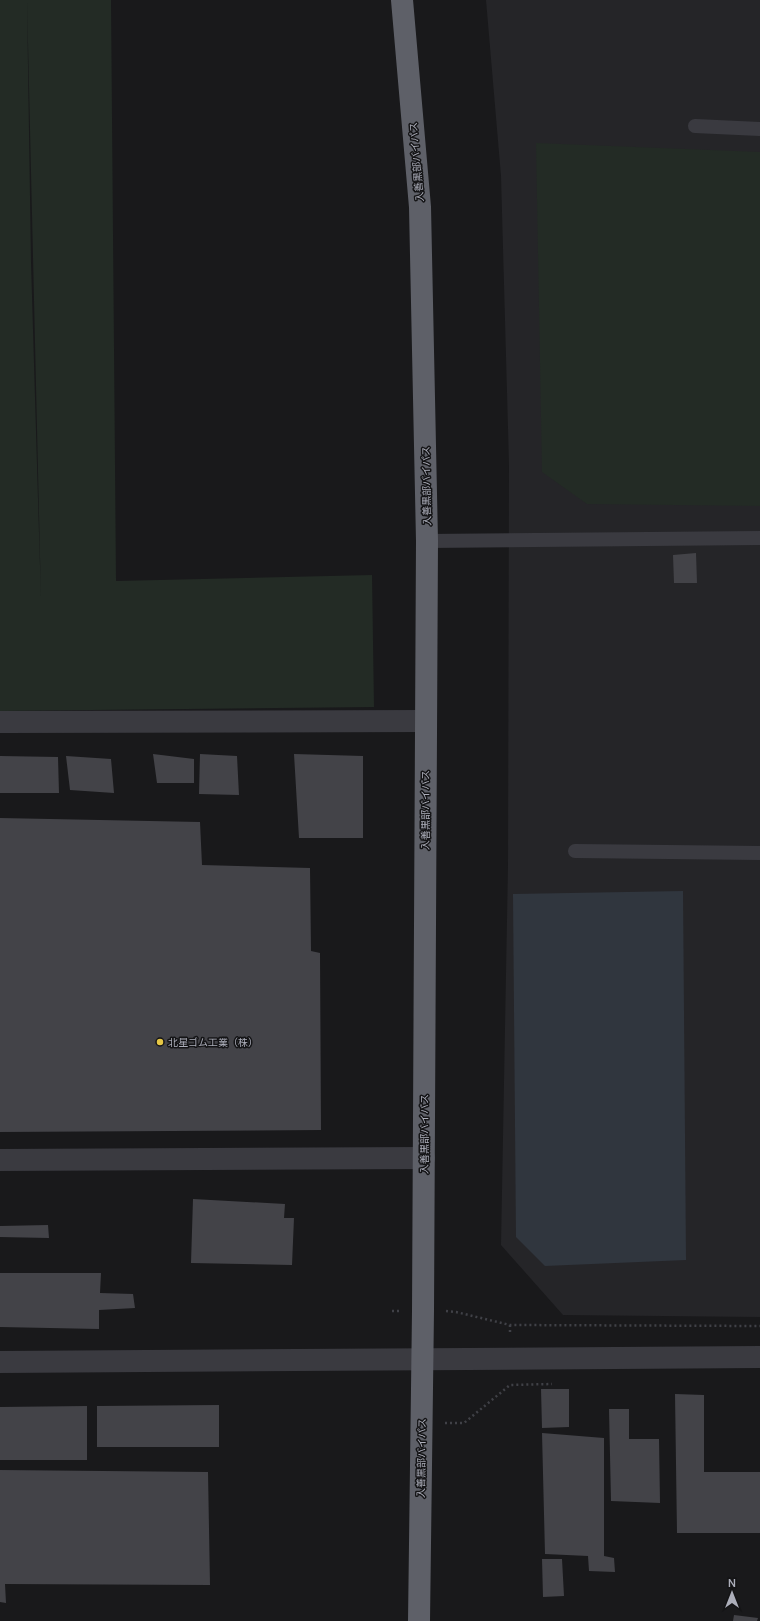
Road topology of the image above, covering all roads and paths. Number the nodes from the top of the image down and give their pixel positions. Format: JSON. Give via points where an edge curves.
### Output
{"nodes":[{"id":1,"x":402,"y":0,"type":"edge"},
{"id":2,"x":695,"y":126,"type":"dead end"},
{"id":3,"x":760,"y":129,"type":"edge"},
{"id":4,"x":760,"y":538,"type":"edge"},
{"id":5,"x":428,"y":541,"type":"junction"},
{"id":6,"x":426,"y":721,"type":"junction"},
{"id":7,"x":0,"y":722,"type":"edge"},
{"id":8,"x":575,"y":851,"type":"dead end"},
{"id":9,"x":760,"y":853,"type":"edge"},
{"id":10,"x":424,"y":1158,"type":"junction"},
{"id":11,"x":0,"y":1160,"type":"edge"},
{"id":12,"x":392,"y":1311,"type":"dead end"},
{"id":13,"x":423,"y":1311,"type":"junction"},
{"id":14,"x":760,"y":1326,"type":"edge"},
{"id":15,"x":760,"y":1357,"type":"edge"},
{"id":16,"x":423,"y":1359,"type":"junction"},
{"id":17,"x":0,"y":1362,"type":"edge"},
{"id":18,"x":558,"y":1384,"type":"dead end"},
{"id":19,"x":421,"y":1422,"type":"junction"},
{"id":20,"x":419,"y":1621,"type":"edge"}],
"edges":[{"from":1,"to":5,"type":"highway","name":"入善黒部バイパス","via":[[420,207]]},
{"from":2,"to":3,"type":"lane"},
{"from":4,"to":5,"type":"lane"},
{"from":5,"to":6,"type":"highway","name":"入善黒部バイパス"},
{"from":6,"to":7,"type":"street"},
{"from":6,"to":10,"type":"highway","name":"入善黒部バイパス"},
{"from":8,"to":9,"type":"lane"},
{"from":10,"to":11,"type":"street"},
{"from":10,"to":13,"type":"highway","name":"入善黒部バイパス"},
{"from":12,"to":13,"type":"path"},
{"from":13,"to":14,"type":"path","via":[[456,1312],[510,1325]]},
{"from":13,"to":16,"type":"highway","name":"入善黒部バイパス"},
{"from":15,"to":16,"type":"street"},
{"from":16,"to":17,"type":"street"},
{"from":16,"to":19,"type":"highway","name":"入善黒部バイパス"},
{"from":18,"to":19,"type":"path","via":[[510,1385],[464,1423]]},
{"from":19,"to":20,"type":"highway","name":"入善黒部バイパス"}]}
